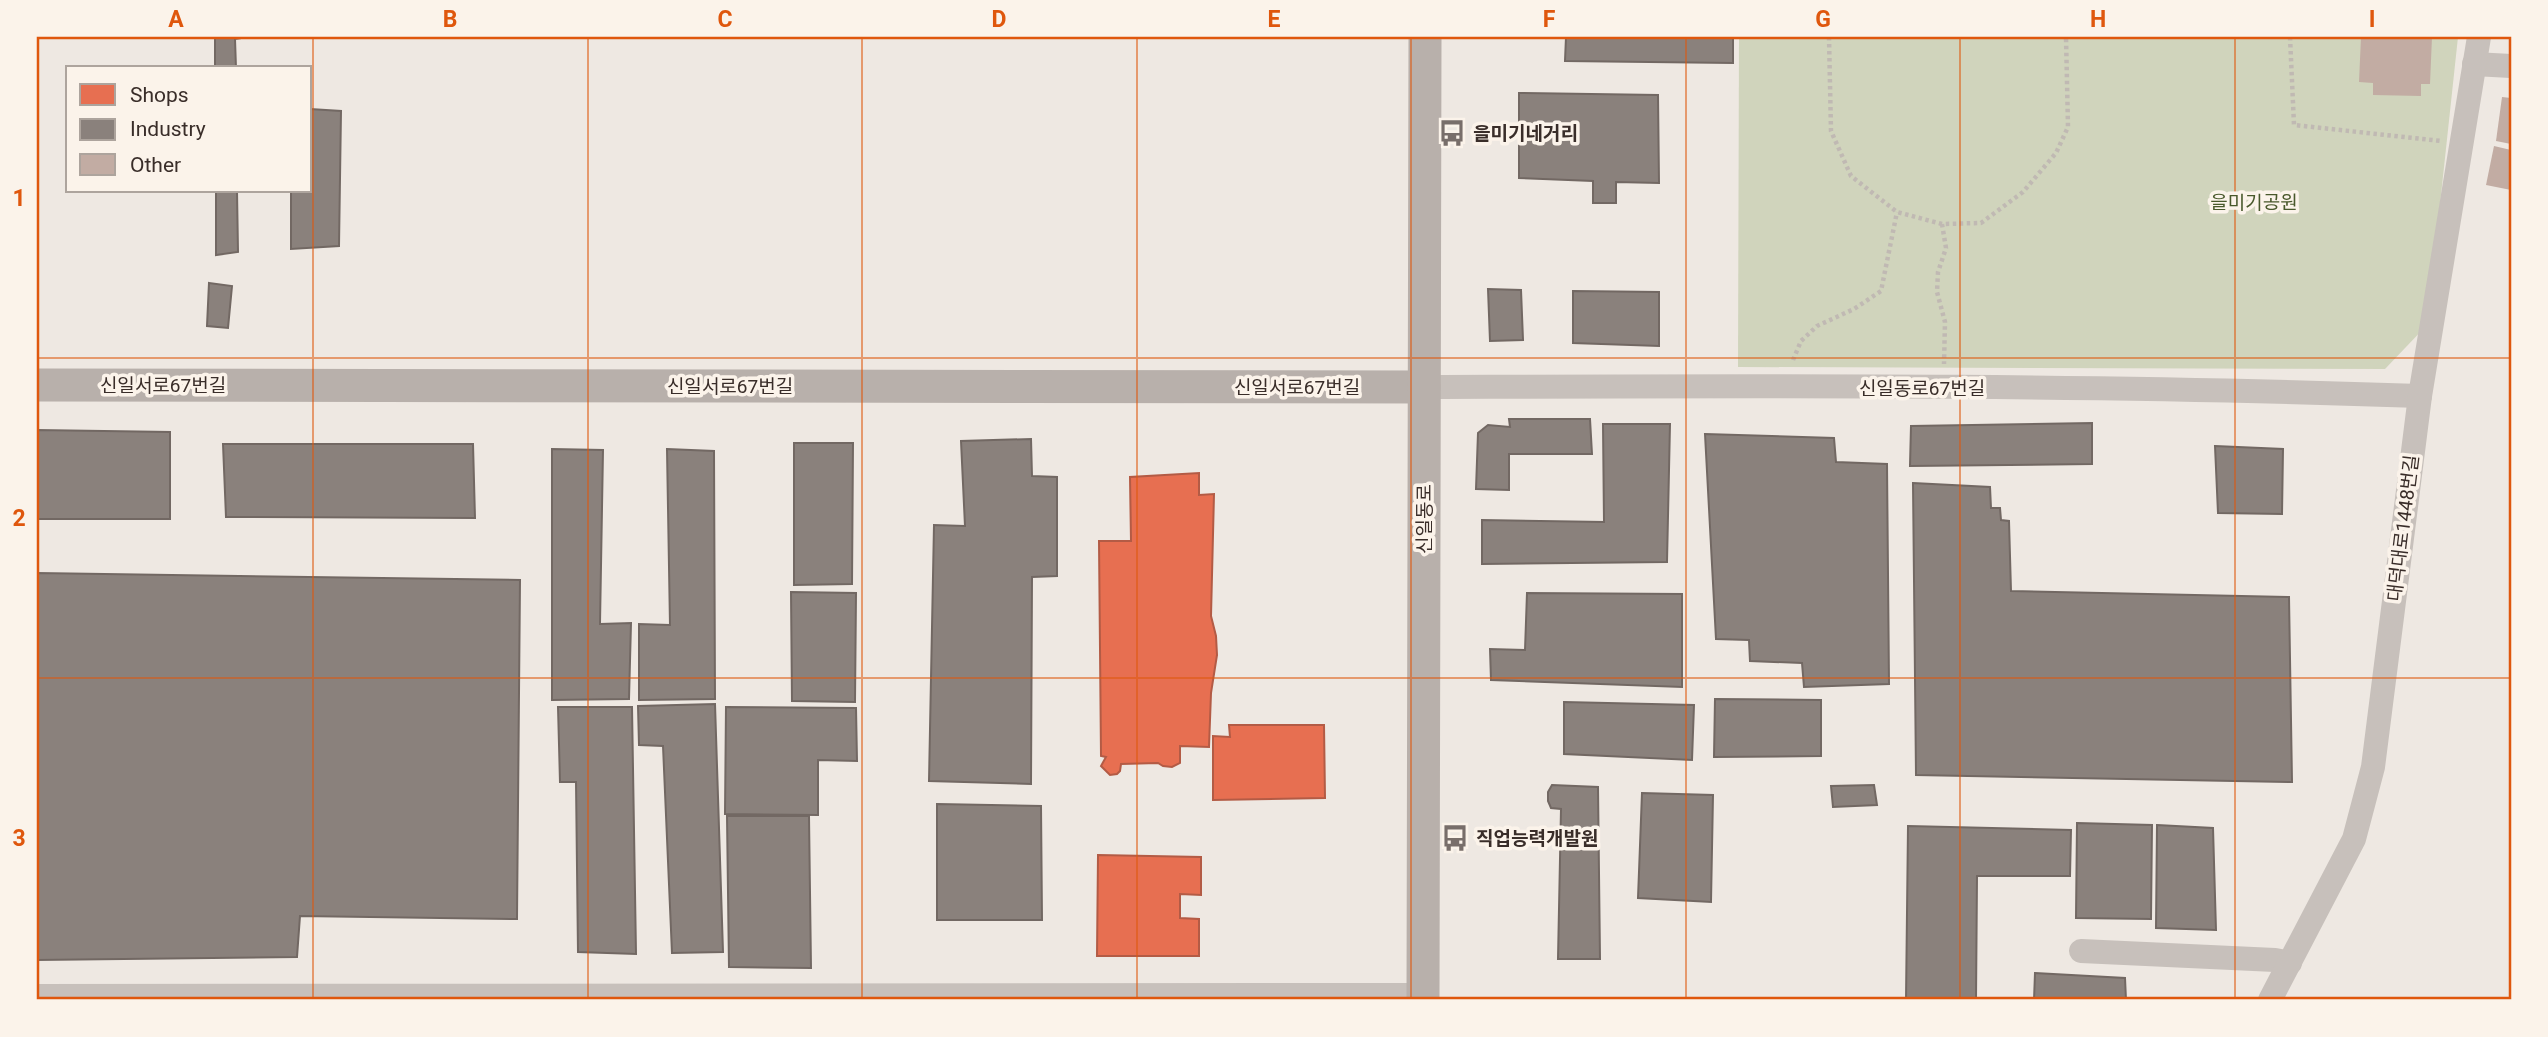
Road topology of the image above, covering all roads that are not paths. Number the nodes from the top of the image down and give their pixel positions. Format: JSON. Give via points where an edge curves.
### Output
{"nodes":[{"id":1,"x":1424,"y":37,"type":"edge"},
{"id":2,"x":2479,"y":37,"type":"edge"},
{"id":3,"x":2474,"y":64,"type":"junction"},
{"id":4,"x":2511,"y":66,"type":"edge"},
{"id":5,"x":37,"y":384,"type":"edge"},
{"id":6,"x":1424,"y":387,"type":"junction"},
{"id":7,"x":2420,"y":396,"type":"junction"},
{"id":8,"x":2081,"y":951,"type":"dead end"},
{"id":9,"x":2290,"y":963,"type":"junction"},
{"id":10,"x":37,"y":996,"type":"edge"},
{"id":11,"x":1423,"y":998,"type":"edge"},
{"id":12,"x":2270,"y":1000,"type":"edge"}],
"edges":[{"from":1,"to":6,"type":"main road","name":"신일동로"},
{"from":2,"to":3,"type":"street","name":"대덕대로1448번길"},
{"from":3,"to":4,"type":"street"},
{"from":3,"to":7,"type":"street","name":"대덕대로1448번길"},
{"from":5,"to":6,"type":"main road","name":"신일서로67번길"},
{"from":6,"to":7,"type":"street","name":"신일동로67번길","via":[[2247,390]]},
{"from":6,"to":11,"type":"main road","name":"신일동로"},
{"from":7,"to":9,"type":"street","name":"대덕대로1448번길","via":[[2373,767],[2354,839]]},
{"from":8,"to":9,"type":"street"},
{"from":9,"to":12,"type":"street","name":"대덕대로1448번길"},
{"from":10,"to":11,"type":"street"}]}
